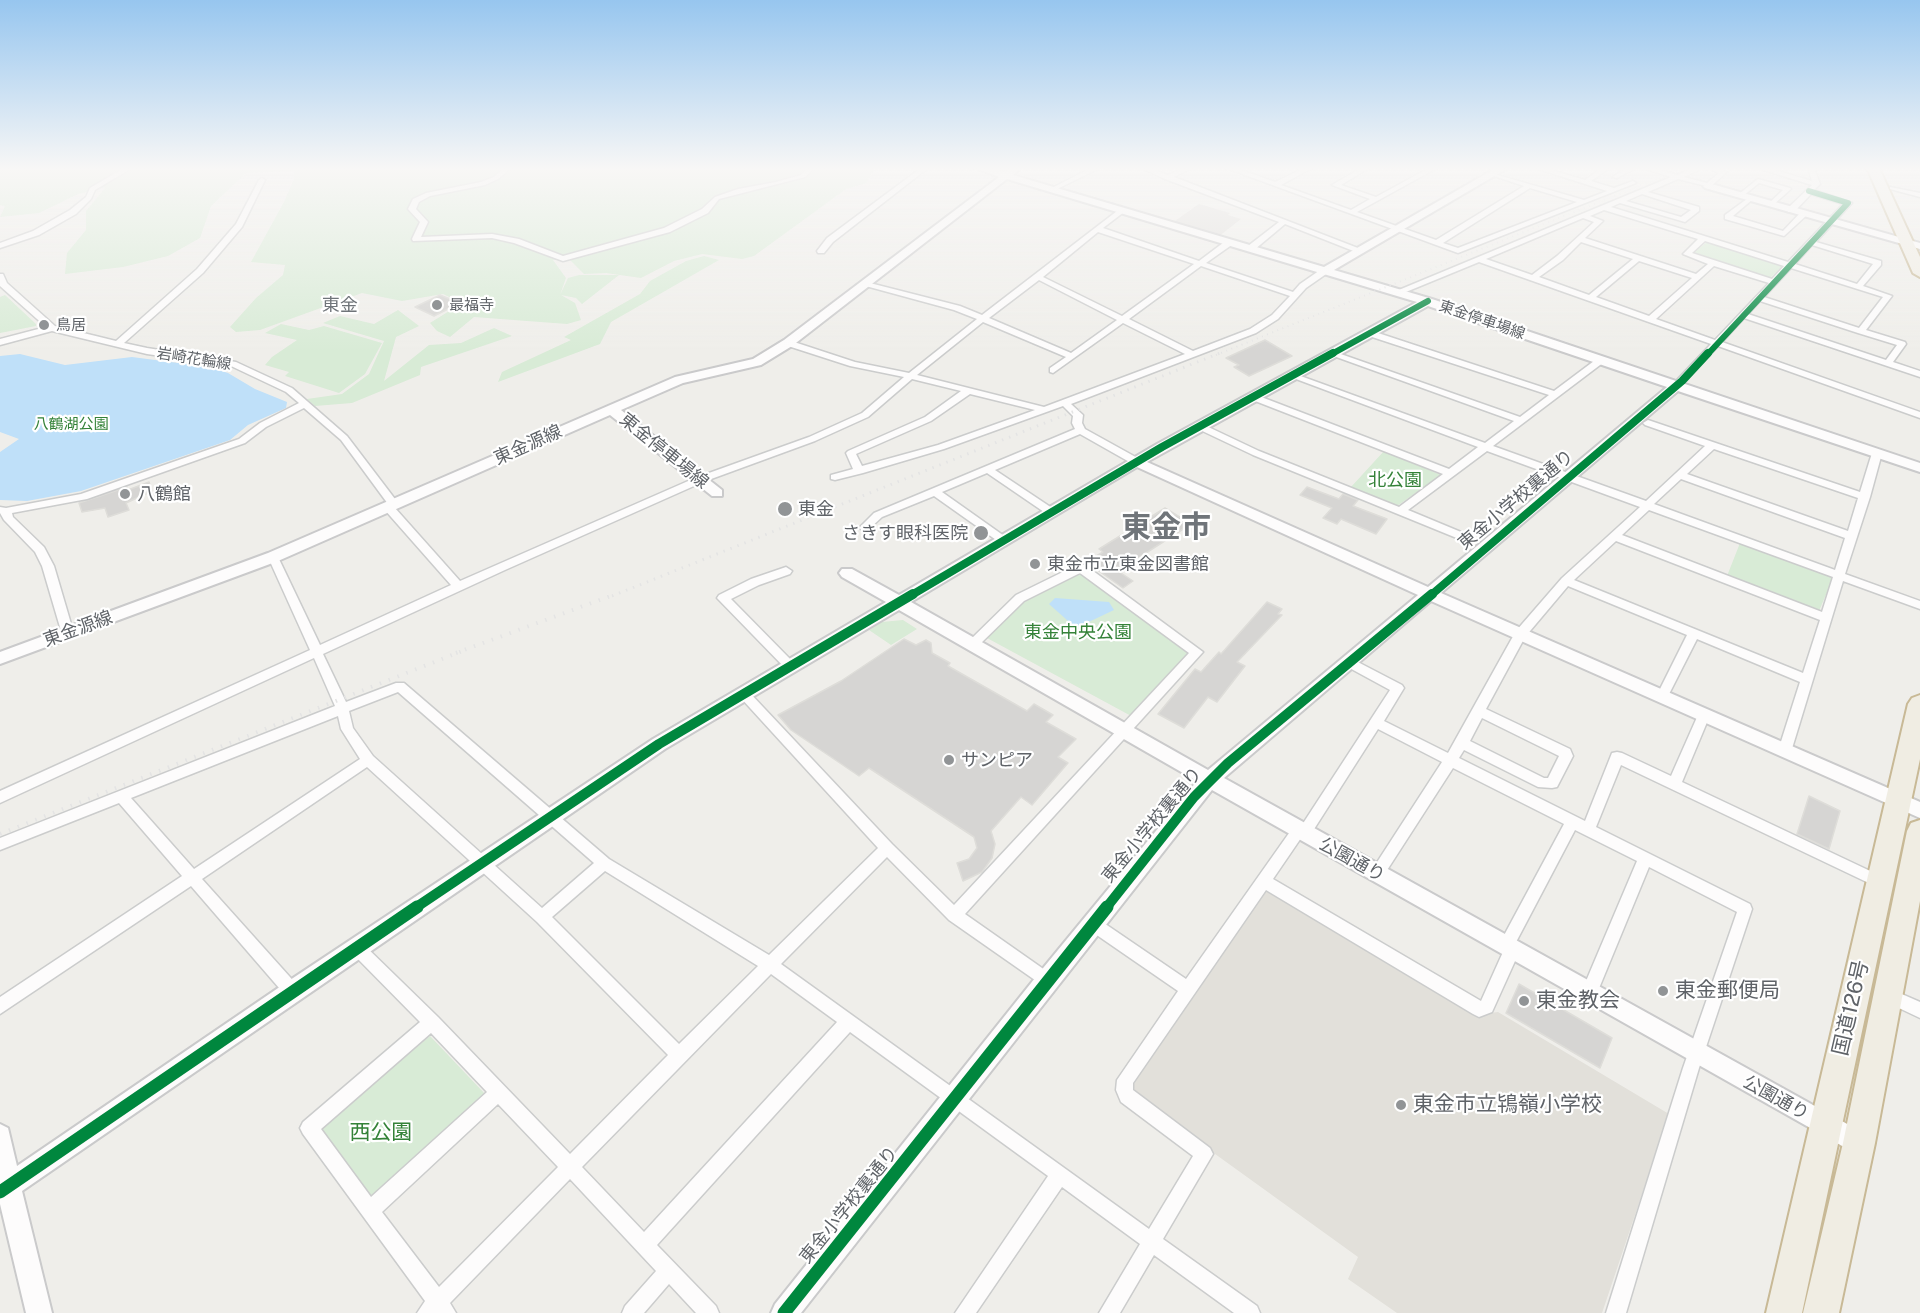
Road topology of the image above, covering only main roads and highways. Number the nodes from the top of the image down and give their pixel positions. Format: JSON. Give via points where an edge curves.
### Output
{"nodes":[{"id":1,"x":1899,"y":229,"type":"edge"},
{"id":2,"x":1912,"y":229,"type":"edge"},
{"id":3,"x":1920,"y":245,"type":"edge"},
{"id":4,"x":1920,"y":273,"type":"edge"},
{"id":5,"x":1920,"y":704,"type":"edge"},
{"id":6,"x":1909,"y":805,"type":"edge"},
{"id":7,"x":1920,"y":831,"type":"edge"},
{"id":8,"x":1784,"y":1313,"type":"edge"},
{"id":9,"x":1821,"y":1313,"type":"edge"}],
"edges":[{"from":1,"to":4,"type":"highway"},
{"from":2,"to":3,"type":"highway"},
{"from":5,"to":6,"type":"highway","name":"国道126号"},
{"from":6,"to":8,"type":"highway","name":"国道126号","via":[[1880,882]]},
{"from":7,"to":9,"type":"highway","name":"国道126号","via":[[1859,1143]]}]}
